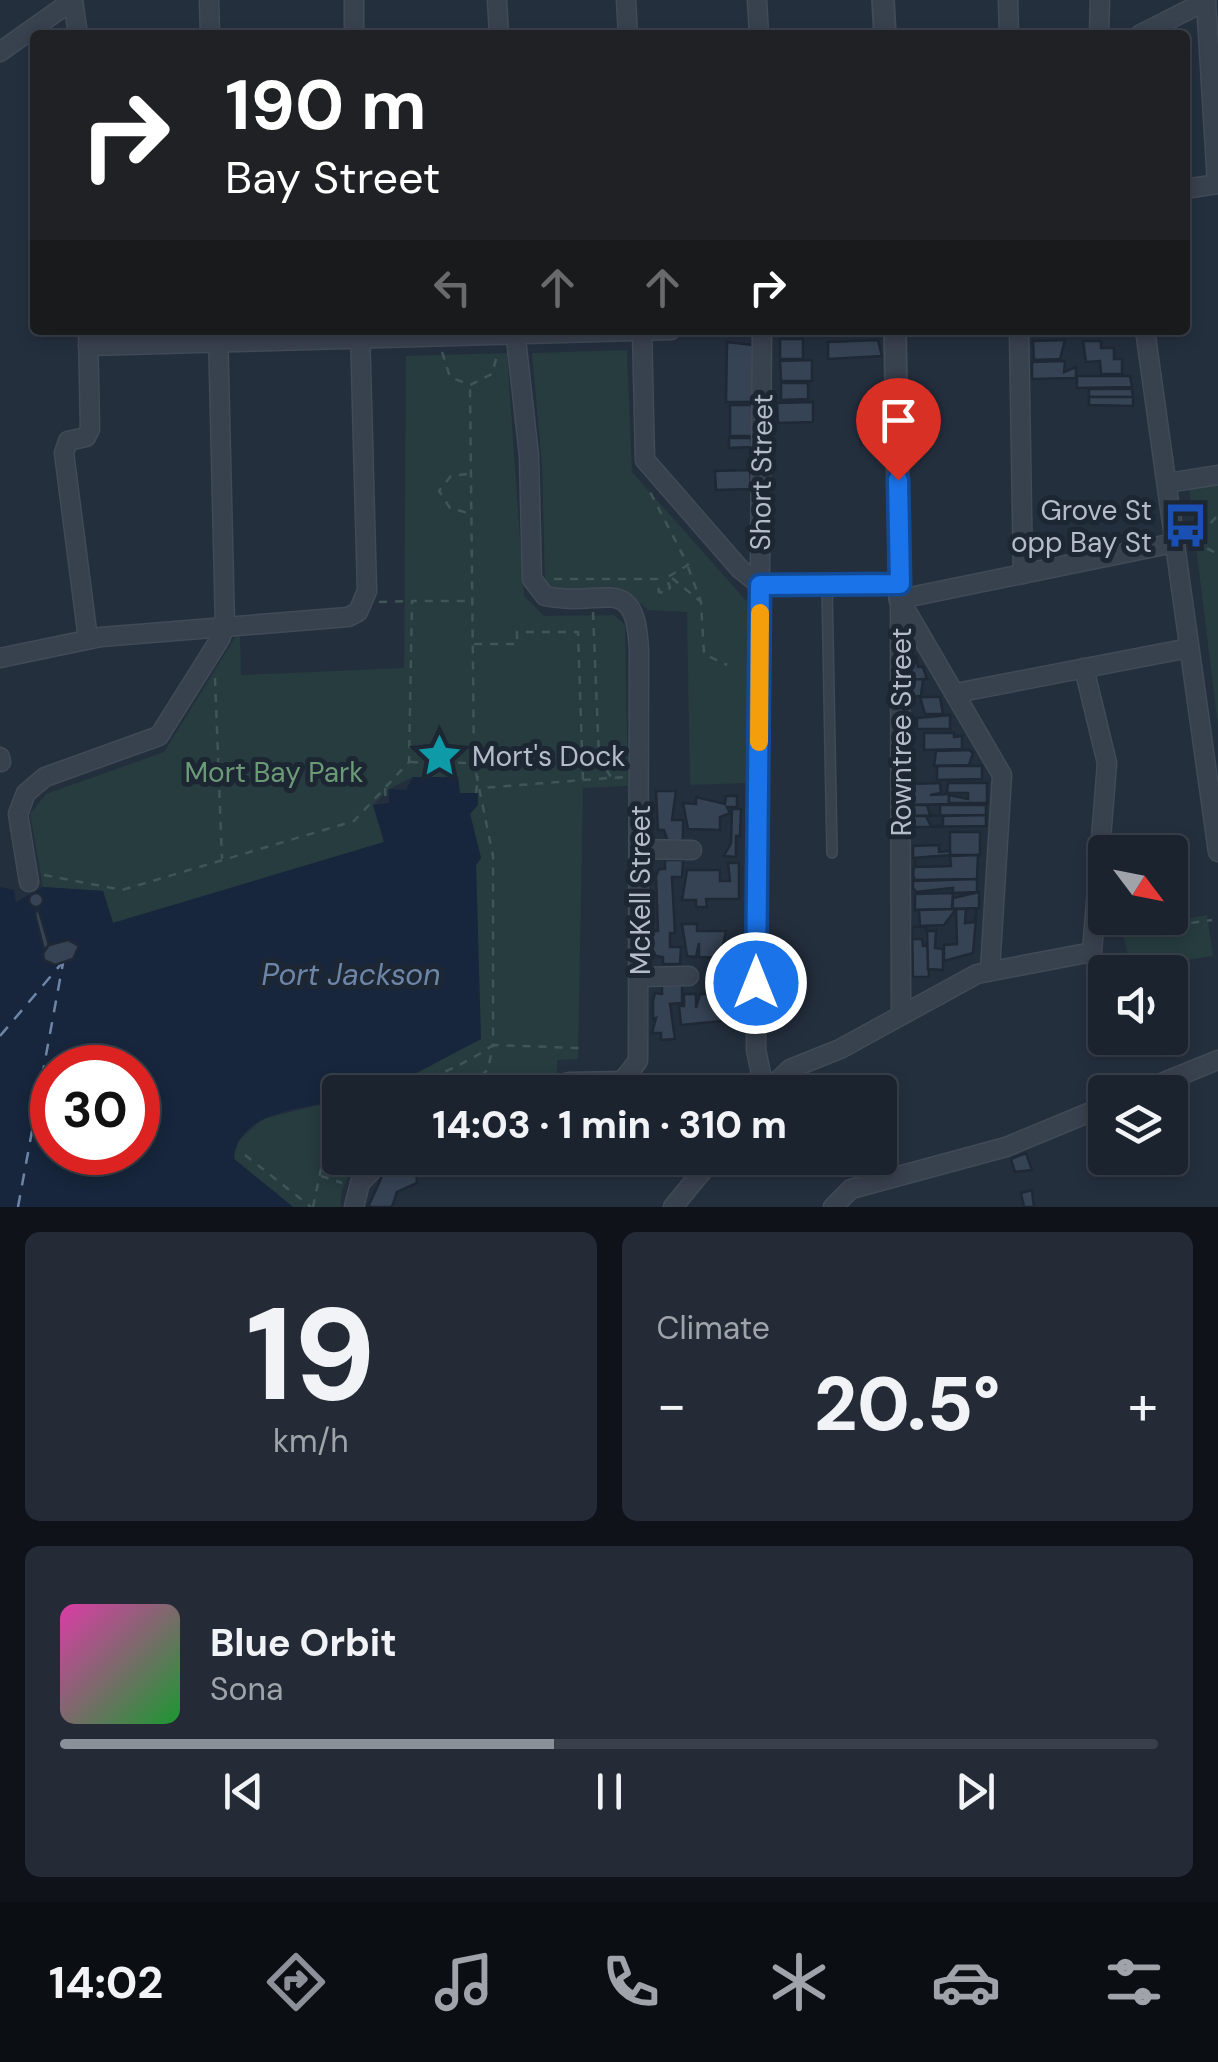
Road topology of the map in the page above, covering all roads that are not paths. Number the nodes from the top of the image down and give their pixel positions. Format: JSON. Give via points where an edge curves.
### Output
{"nodes":[{"id":1,"x":73,"y":0,"type":"edge"},
{"id":2,"x":209,"y":0,"type":"edge"},
{"id":3,"x":354,"y":0,"type":"edge"},
{"id":4,"x":497,"y":0,"type":"edge"},
{"id":5,"x":626,"y":0,"type":"edge"},
{"id":6,"x":758,"y":0,"type":"edge"},
{"id":7,"x":883,"y":0,"type":"edge"},
{"id":8,"x":1008,"y":0,"type":"edge"},
{"id":9,"x":1100,"y":0,"type":"edge"},
{"id":10,"x":1209,"y":9,"type":"edge"},
{"id":11,"x":77,"y":30,"type":"edge"},
{"id":12,"x":210,"y":30,"type":"edge"},
{"id":13,"x":354,"y":30,"type":"edge"},
{"id":14,"x":499,"y":30,"type":"edge"},
{"id":15,"x":628,"y":30,"type":"edge"},
{"id":16,"x":759,"y":30,"type":"edge"},
{"id":17,"x":885,"y":30,"type":"edge"},
{"id":18,"x":1010,"y":30,"type":"edge"},
{"id":19,"x":1100,"y":30,"type":"edge"},
{"id":20,"x":1153,"y":30,"type":"edge"},
{"id":21,"x":3,"y":42,"type":"edge"},
{"id":22,"x":1217,"y":184,"type":"edge"},
{"id":23,"x":1190,"y":187,"type":"edge"},
{"id":24,"x":313,"y":335,"type":"edge"},
{"id":25,"x":360,"y":335,"type":"edge"},
{"id":26,"x":402,"y":335,"type":"edge"},
{"id":27,"x":465,"y":335,"type":"edge"},
{"id":28,"x":510,"y":335,"type":"edge"},
{"id":29,"x":642,"y":335,"type":"edge"},
{"id":30,"x":762,"y":335,"type":"edge"},
{"id":31,"x":895,"y":335,"type":"edge"},
{"id":32,"x":1019,"y":335,"type":"edge"},
{"id":33,"x":1145,"y":335,"type":"edge"},
{"id":34,"x":219,"y":337,"type":"edge"},
{"id":35,"x":88,"y":338,"type":"edge"},
{"id":36,"x":1218,"y":474,"type":"edge"},
{"id":37,"x":1167,"y":483,"type":"junction"},
{"id":38,"x":1174,"y":542,"type":"junction"},
{"id":39,"x":1023,"y":574,"type":"junction"},
{"id":40,"x":760,"y":585,"type":"junction"},
{"id":41,"x":826,"y":585,"type":"junction"},
{"id":42,"x":900,"y":592,"type":"junction"},
{"id":43,"x":225,"y":626,"type":"junction"},
{"id":44,"x":88,"y":639,"type":"junction"},
{"id":45,"x":922,"y":639,"type":"junction"},
{"id":46,"x":900,"y":640,"type":"junction"},
{"id":47,"x":1190,"y":648,"type":"junction"},
{"id":48,"x":0,"y":658,"type":"edge"},
{"id":49,"x":1084,"y":668,"type":"junction"},
{"id":50,"x":956,"y":693,"type":"junction"},
{"id":51,"x":640,"y":850,"type":"junction"},
{"id":52,"x":692,"y":850,"type":"dead end"},
{"id":53,"x":1218,"y":852,"type":"edge"},
{"id":54,"x":832,"y":853,"type":"dead end"},
{"id":55,"x":28,"y":878,"type":"road end"},
{"id":56,"x":990,"y":970,"type":"junction"},
{"id":57,"x":640,"y":976,"type":"junction"},
{"id":58,"x":689,"y":976,"type":"dead end"},
{"id":59,"x":902,"y":1014,"type":"junction"},
{"id":60,"x":1218,"y":1060,"type":"edge"},
{"id":61,"x":631,"y":1075,"type":"edge"},
{"id":62,"x":761,"y":1075,"type":"edge"},
{"id":63,"x":783,"y":1075,"type":"edge"},
{"id":64,"x":1181,"y":1075,"type":"edge"},
{"id":65,"x":1088,"y":1113,"type":"edge"},
{"id":66,"x":699,"y":1175,"type":"edge"},
{"id":67,"x":673,"y":1207,"type":"edge"},
{"id":68,"x":833,"y":1207,"type":"edge"}],
"edges":[{"from":1,"to":11,"type":"street"},
{"from":1,"to":21,"type":"street"},
{"from":2,"to":12,"type":"street"},
{"from":3,"to":13,"type":"street"},
{"from":4,"to":14,"type":"street"},
{"from":5,"to":15,"type":"street"},
{"from":6,"to":16,"type":"street"},
{"from":7,"to":17,"type":"street"},
{"from":8,"to":18,"type":"street"},
{"from":9,"to":19,"type":"street"},
{"from":10,"to":20,"type":"street"},
{"from":10,"to":22,"type":"street"},
{"from":22,"to":23,"type":"street"},
{"from":24,"to":34,"type":"street"},
{"from":25,"to":43,"type":"street","via":[[366,600],[348,617]]},
{"from":26,"to":27,"type":"street"},
{"from":28,"to":51,"type":"street","name":"McKell Street","via":[[529,456],[532,579],[545,596],[618,598],[636,611]]},
{"from":29,"to":40,"type":"street","via":[[645,460]]},
{"from":30,"to":40,"type":"street","name":"Short Street"},
{"from":31,"to":42,"type":"street","name":"Rowntree Street"},
{"from":32,"to":39,"type":"street"},
{"from":33,"to":37,"type":"street"},
{"from":34,"to":35,"type":"street"},
{"from":34,"to":43,"type":"street"},
{"from":35,"to":44,"type":"street","via":[[90,429],[68,442],[64,453]]},
{"from":36,"to":37,"type":"street"},
{"from":37,"to":38,"type":"street"},
{"from":38,"to":39,"type":"street"},
{"from":38,"to":47,"type":"street"},
{"from":39,"to":42,"type":"street"},
{"from":40,"to":41,"type":"street"},
{"from":40,"to":62,"type":"street","name":"Short Street","via":[[756,1050]]},
{"from":41,"to":42,"type":"street"},
{"from":41,"to":54,"type":"lane"},
{"from":42,"to":45,"type":"street"},
{"from":42,"to":46,"type":"street","name":"Rowntree Street"},
{"from":43,"to":44,"type":"street"},
{"from":43,"to":55,"type":"street","via":[[159,736],[45,776],[21,800]]},
{"from":44,"to":48,"type":"street"},
{"from":45,"to":46,"type":"street"},
{"from":45,"to":50,"type":"street"},
{"from":46,"to":59,"type":"street","name":"Rowntree Street"},
{"from":47,"to":49,"type":"street"},
{"from":47,"to":53,"type":"street"},
{"from":49,"to":50,"type":"street"},
{"from":49,"to":56,"type":"street","via":[[1107,762],[1094,944]]},
{"from":50,"to":56,"type":"street","via":[[1002,775]]},
{"from":51,"to":52,"type":"street"},
{"from":51,"to":57,"type":"street","name":"McKell Street"},
{"from":56,"to":59,"type":"street"},
{"from":57,"to":58,"type":"street"},
{"from":57,"to":61,"type":"street","name":"McKell Street","via":[[638,1060]]},
{"from":59,"to":63,"type":"street"},
{"from":60,"to":64,"type":"street"},
{"from":65,"to":68,"type":"street","via":[[1006,1147],[850,1189]]},
{"from":66,"to":67,"type":"street"}]}
